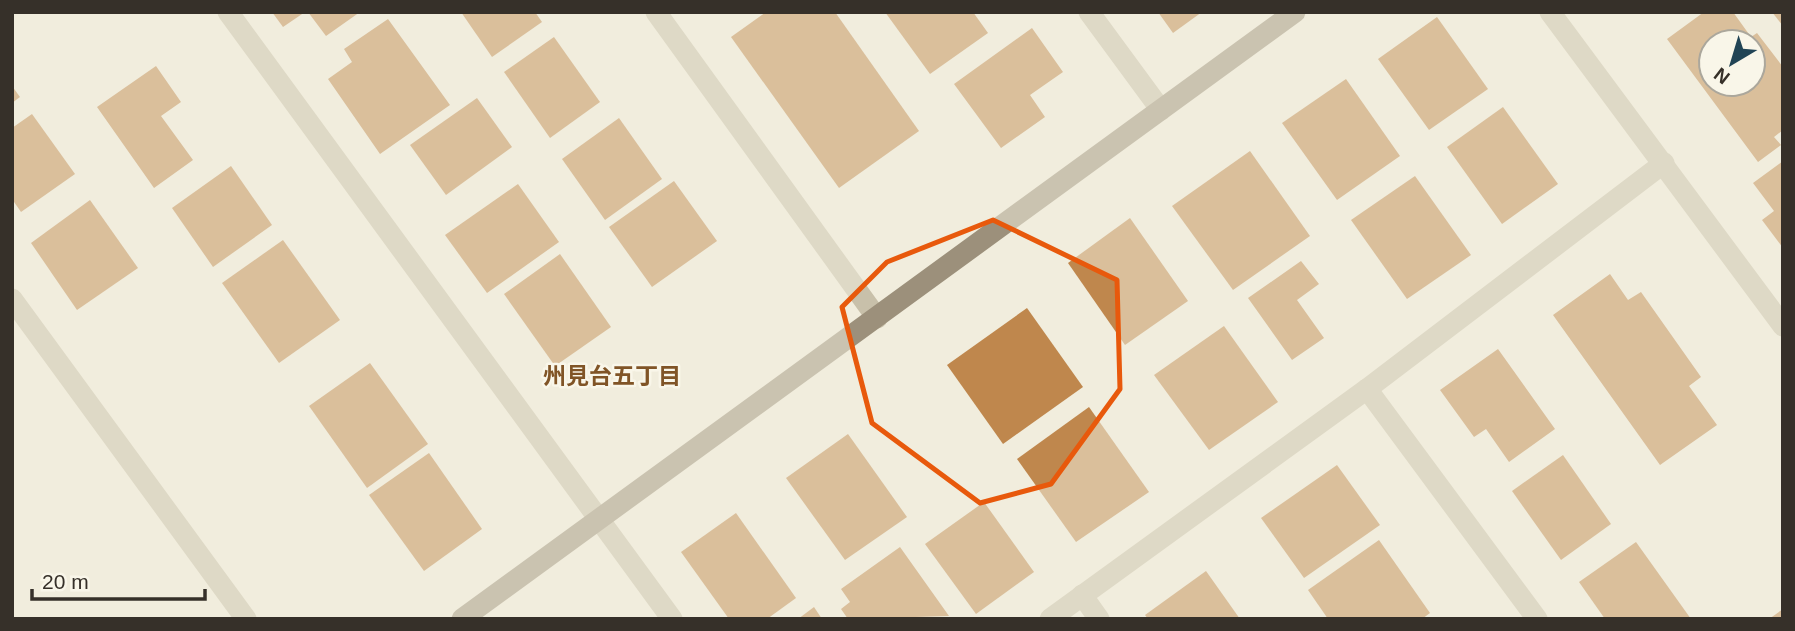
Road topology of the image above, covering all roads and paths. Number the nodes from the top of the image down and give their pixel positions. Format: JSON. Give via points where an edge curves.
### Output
{"nodes":[{"id":1,"x":228,"y":12,"type":"edge"},
{"id":2,"x":656,"y":12,"type":"edge"},
{"id":3,"x":1088,"y":12,"type":"edge"},
{"id":4,"x":1295,"y":12,"type":"edge"},
{"id":5,"x":1550,"y":12,"type":"edge"},
{"id":6,"x":1161,"y":110,"type":"junction"},
{"id":7,"x":1664,"y":163,"type":"junction"},
{"id":8,"x":12,"y":299,"type":"edge"},
{"id":9,"x":877,"y":318,"type":"junction"},
{"id":10,"x":1783,"y":326,"type":"edge"},
{"id":11,"x":1367,"y":389,"type":"junction"},
{"id":12,"x":599,"y":518,"type":"junction"},
{"id":13,"x":1082,"y":595,"type":"junction"},
{"id":14,"x":246,"y":619,"type":"edge"},
{"id":15,"x":462,"y":619,"type":"edge"},
{"id":16,"x":672,"y":619,"type":"edge"},
{"id":17,"x":1050,"y":619,"type":"edge"},
{"id":18,"x":1100,"y":619,"type":"edge"},
{"id":19,"x":1537,"y":619,"type":"edge"}],
"edges":[{"from":1,"to":12,"type":"street"},
{"from":2,"to":9,"type":"street"},
{"from":3,"to":6,"type":"street"},
{"from":4,"to":6,"type":"street"},
{"from":5,"to":7,"type":"street"},
{"from":6,"to":9,"type":"street"},
{"from":7,"to":10,"type":"street"},
{"from":7,"to":11,"type":"street"},
{"from":8,"to":14,"type":"street"},
{"from":9,"to":12,"type":"street"},
{"from":11,"to":13,"type":"street"},
{"from":11,"to":19,"type":"street"},
{"from":12,"to":15,"type":"street"},
{"from":12,"to":16,"type":"street"},
{"from":13,"to":17,"type":"street"},
{"from":13,"to":18,"type":"street"}]}
